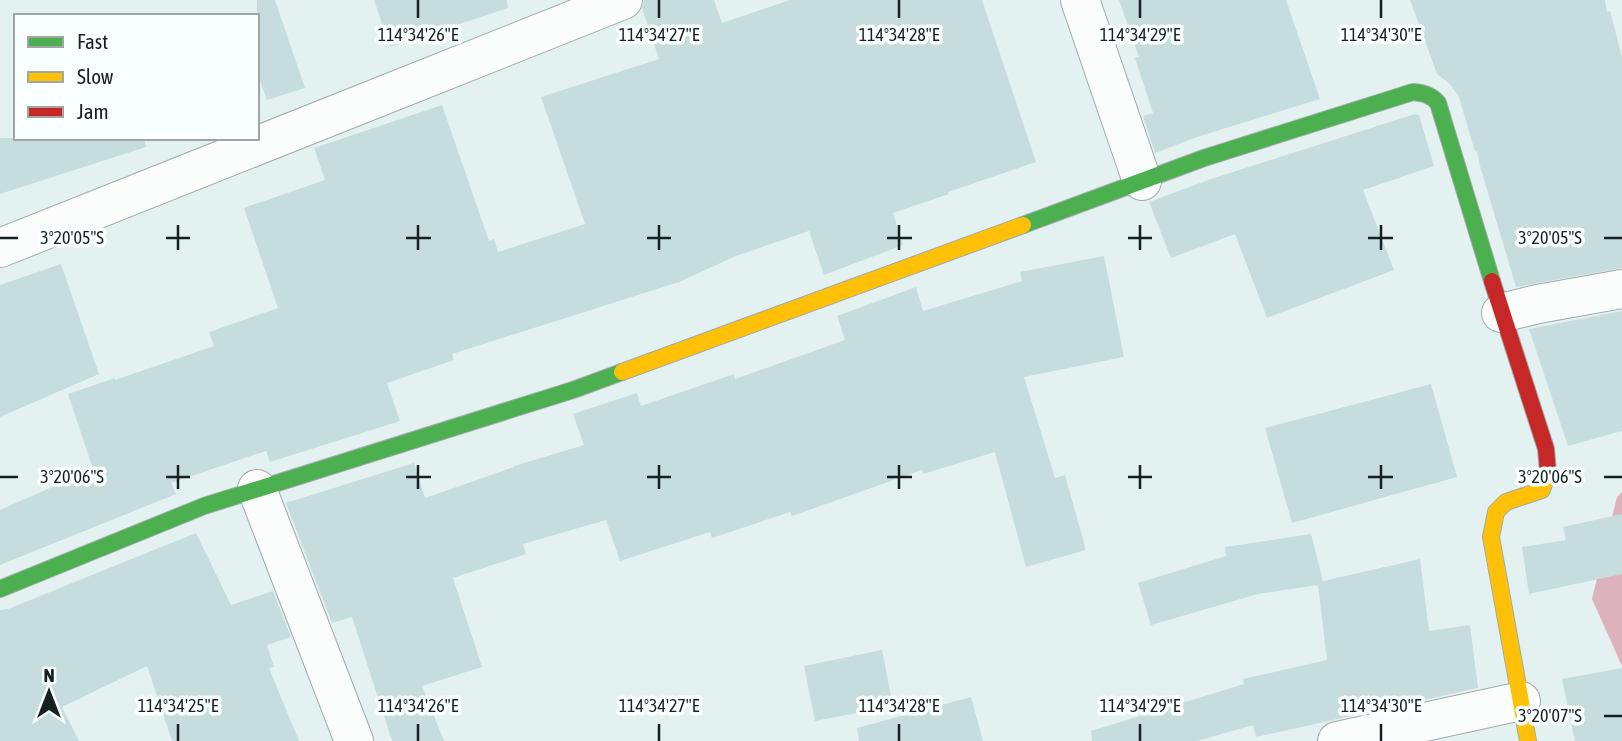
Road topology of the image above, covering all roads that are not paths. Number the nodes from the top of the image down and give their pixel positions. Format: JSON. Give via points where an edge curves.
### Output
{"nodes":[{"id":1,"x":623,"y":0,"type":"edge"},
{"id":2,"x":1080,"y":0,"type":"edge"},
{"id":3,"x":1142,"y":181,"type":"junction"},
{"id":4,"x":0,"y":248,"type":"edge"},
{"id":5,"x":1622,"y":289,"type":"edge"},
{"id":6,"x":1501,"y":313,"type":"junction"},
{"id":7,"x":257,"y":489,"type":"junction"},
{"id":8,"x":0,"y":589,"type":"edge"},
{"id":9,"x":1521,"y":701,"type":"junction"},
{"id":10,"x":354,"y":741,"type":"edge"},
{"id":11,"x":1337,"y":741,"type":"edge"},
{"id":12,"x":1528,"y":741,"type":"edge"}],
"edges":[{"from":1,"to":4,"type":"street"},
{"from":2,"to":3,"type":"street"},
{"from":3,"to":6,"type":"street","via":[[1413,92],[1431,94],[1438,103]]},
{"from":3,"to":7,"type":"street","via":[[573,390]]},
{"from":5,"to":6,"type":"street"},
{"from":6,"to":9,"type":"street","via":[[1546,449],[1548,475],[1542,490],[1506,502],[1496,512],[1490,537]]},
{"from":7,"to":8,"type":"street"},
{"from":7,"to":10,"type":"street"},
{"from":9,"to":11,"type":"street"},
{"from":9,"to":12,"type":"street"}]}
